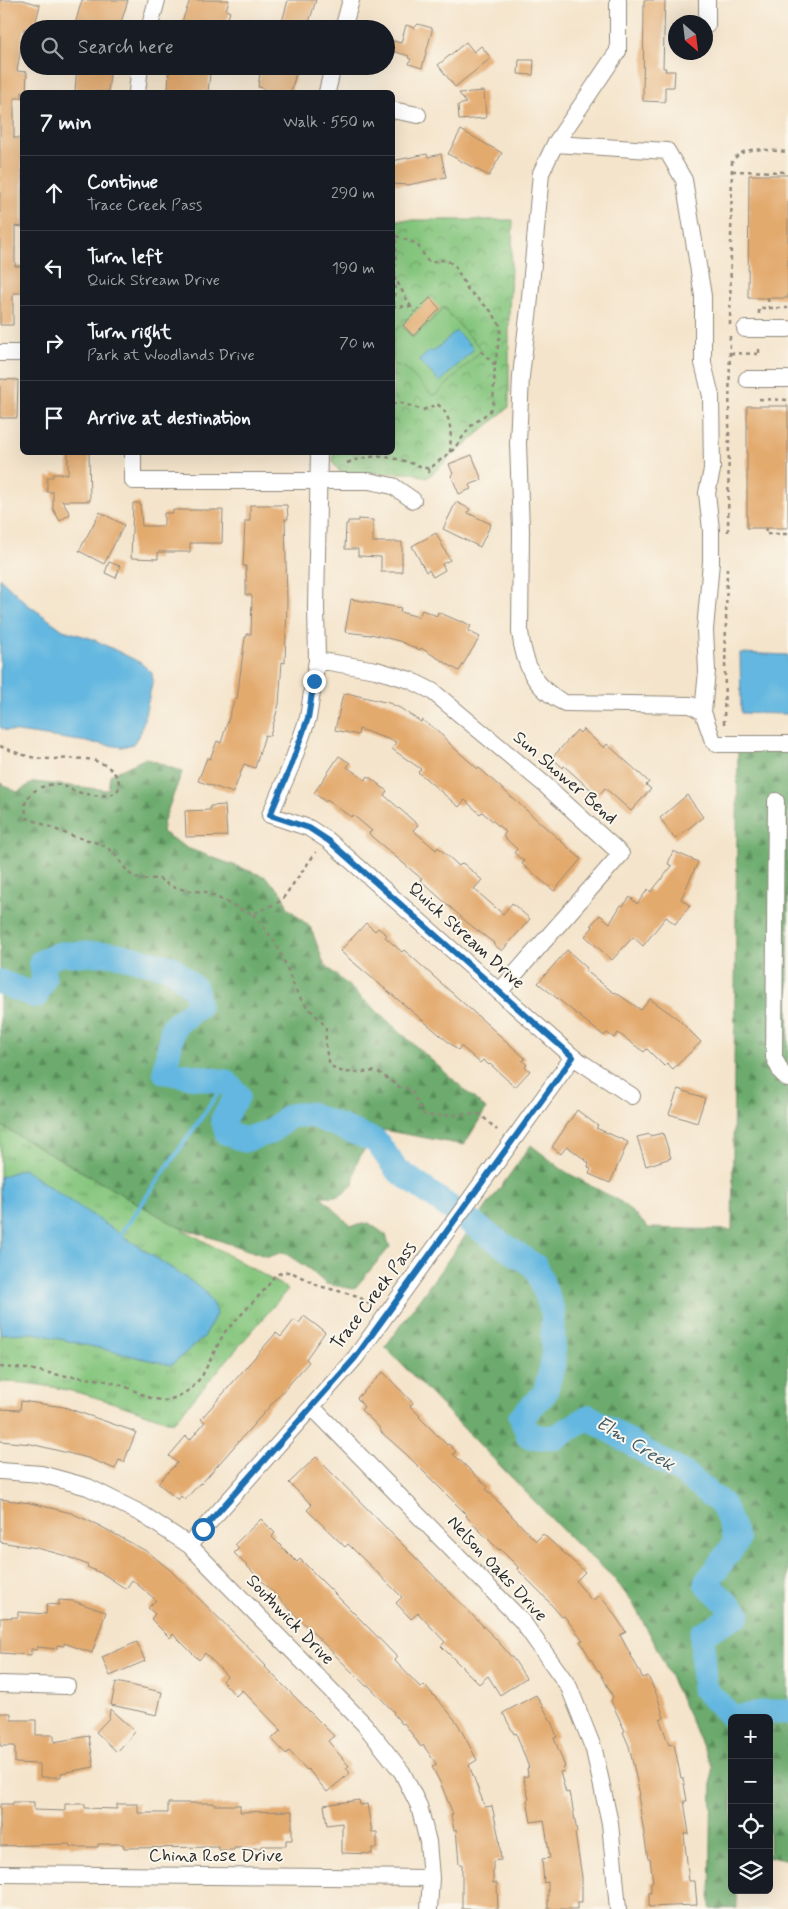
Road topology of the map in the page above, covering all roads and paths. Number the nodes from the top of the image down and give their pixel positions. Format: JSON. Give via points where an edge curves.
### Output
{"nodes":[{"id":1,"x":157,"y":0,"type":"edge"},
{"id":2,"x":351,"y":0,"type":"edge"},
{"id":3,"x":618,"y":0,"type":"edge"},
{"id":4,"x":707,"y":0,"type":"edge"},
{"id":5,"x":707,"y":15,"type":"edge"},
{"id":6,"x":151,"y":20,"type":"edge"},
{"id":7,"x":345,"y":20,"type":"edge"},
{"id":8,"x":139,"y":75,"type":"edge"},
{"id":9,"x":331,"y":75,"type":"edge"},
{"id":10,"x":137,"y":90,"type":"edge"},
{"id":11,"x":327,"y":90,"type":"edge"},
{"id":12,"x":395,"y":111,"type":"edge"},
{"id":13,"x":418,"y":115,"type":"dead end"},
{"id":14,"x":555,"y":144,"type":"junction"},
{"id":15,"x":788,"y":152,"type":"edge"},
{"id":16,"x":732,"y":171,"type":"junction"},
{"id":17,"x":788,"y":172,"type":"edge"},
{"id":18,"x":396,"y":236,"type":"joint"},
{"id":19,"x":395,"y":278,"type":"joint"},
{"id":20,"x":768,"y":298,"type":"dead end"},
{"id":21,"x":395,"y":305,"type":"edge"},
{"id":22,"x":411,"y":307,"type":"junction"},
{"id":23,"x":769,"y":308,"type":"junction"},
{"id":24,"x":788,"y":308,"type":"edge"},
{"id":25,"x":414,"y":312,"type":"dead end"},
{"id":26,"x":759,"y":319,"type":"dead end"},
{"id":27,"x":745,"y":328,"type":"dead end"},
{"id":28,"x":788,"y":329,"type":"edge"},
{"id":29,"x":759,"y":349,"type":"dead end"},
{"id":30,"x":481,"y":351,"type":"dead end"},
{"id":31,"x":0,"y":353,"type":"edge"},
{"id":32,"x":20,"y":353,"type":"edge"},
{"id":33,"x":730,"y":353,"type":"junction"},
{"id":34,"x":495,"y":365,"type":"junction"},
{"id":35,"x":747,"y":378,"type":"dead end"},
{"id":36,"x":788,"y":379,"type":"edge"},
{"id":37,"x":759,"y":399,"type":"dead end"},
{"id":38,"x":788,"y":400,"type":"edge"},
{"id":39,"x":395,"y":404,"type":"edge"},
{"id":40,"x":450,"y":453,"type":"junction"},
{"id":41,"x":133,"y":455,"type":"edge"},
{"id":42,"x":319,"y":455,"type":"edge"},
{"id":43,"x":347,"y":462,"type":"dead end"},
{"id":44,"x":429,"y":469,"type":"junction"},
{"id":45,"x":429,"y":475,"type":"dead end"},
{"id":46,"x":319,"y":480,"type":"junction"},
{"id":47,"x":413,"y":500,"type":"dead end"},
{"id":48,"x":766,"y":528,"type":"dead end"},
{"id":49,"x":788,"y":534,"type":"edge"},
{"id":50,"x":727,"y":540,"type":"dead end"},
{"id":51,"x":727,"y":560,"type":"dead end"},
{"id":52,"x":317,"y":660,"type":"junction"},
{"id":53,"x":703,"y":712,"type":"junction"},
{"id":54,"x":724,"y":724,"type":"dead end"},
{"id":55,"x":788,"y":744,"type":"edge"},
{"id":56,"x":0,"y":746,"type":"edge"},
{"id":57,"x":776,"y":801,"type":"dead end"},
{"id":58,"x":316,"y":852,"type":"dead end"},
{"id":59,"x":253,"y":914,"type":"junction"},
{"id":60,"x":499,"y":992,"type":"junction"},
{"id":61,"x":573,"y":1057,"type":"junction"},
{"id":62,"x":788,"y":1079,"type":"edge"},
{"id":63,"x":632,"y":1096,"type":"dead end"},
{"id":64,"x":497,"y":1130,"type":"dead end"},
{"id":65,"x":370,"y":1305,"type":"dead end"},
{"id":66,"x":0,"y":1367,"type":"edge"},
{"id":67,"x":312,"y":1407,"type":"junction"},
{"id":68,"x":0,"y":1471,"type":"edge"},
{"id":69,"x":189,"y":1545,"type":"junction"},
{"id":70,"x":0,"y":1684,"type":"edge"},
{"id":71,"x":67,"y":1686,"type":"dead end"},
{"id":72,"x":0,"y":1874,"type":"edge"},
{"id":73,"x":431,"y":1878,"type":"junction"},
{"id":74,"x":429,"y":1909,"type":"edge"},
{"id":75,"x":618,"y":1909,"type":"edge"}],
"edges":[{"from":1,"to":6,"type":"street"},
{"from":2,"to":7,"type":"street"},
{"from":3,"to":14,"type":"street","via":[[618,51]]},
{"from":4,"to":5,"type":"street"},
{"from":8,"to":10,"type":"street"},
{"from":9,"to":11,"type":"street"},
{"from":12,"to":13,"type":"street"},
{"from":14,"to":53,"type":"street","via":[[667,151],[684,180],[703,296],[703,363],[711,396],[712,470],[707,493],[711,562]]},
{"from":14,"to":53,"type":"street","via":[[541,173],[521,376],[518,442],[522,648],[537,682],[552,697],[565,702],[691,705]]},
{"from":15,"to":16,"type":"path","via":[[742,152],[732,162]]},
{"from":16,"to":17,"type":"path"},
{"from":16,"to":33,"type":"path"},
{"from":18,"to":19,"type":"path"},
{"from":18,"to":34,"type":"path","via":[[417,244],[431,263],[442,260],[455,266],[468,290],[492,312],[501,328]]},
{"from":19,"to":22,"type":"path"},
{"from":20,"to":23,"type":"path"},
{"from":21,"to":22,"type":"path"},
{"from":22,"to":25,"type":"path"},
{"from":23,"to":24,"type":"path"},
{"from":23,"to":26,"type":"path","via":[[758,308]]},
{"from":27,"to":28,"type":"street"},
{"from":29,"to":33,"type":"path","via":[[759,355]]},
{"from":30,"to":34,"type":"path"},
{"from":31,"to":32,"type":"street"},
{"from":33,"to":50,"type":"path"},
{"from":34,"to":40,"type":"path","via":[[490,411],[471,426]]},
{"from":35,"to":36,"type":"street"},
{"from":37,"to":38,"type":"path"},
{"from":39,"to":40,"type":"path","via":[[424,410],[436,404],[443,408],[449,421]]},
{"from":40,"to":44,"type":"path"},
{"from":41,"to":46,"type":"street","via":[[133,480]]},
{"from":42,"to":46,"type":"street"},
{"from":43,"to":44,"type":"path","via":[[365,456],[383,456]]},
{"from":44,"to":45,"type":"path"},
{"from":46,"to":47,"type":"street","via":[[368,481],[393,486]]},
{"from":46,"to":52,"type":"street"},
{"from":48,"to":49,"type":"path","via":[[765,534]]},
{"from":51,"to":54,"type":"path"},
{"from":52,"to":60,"type":"street","name":"Quick Stream Drive","via":[[308,718],[270,815],[309,828],[329,841]]},
{"from":52,"to":60,"type":"street","name":"Sun Shower Bend","via":[[376,670],[410,680],[432,691],[544,784],[621,854]]},
{"from":53,"to":55,"type":"street","via":[[713,741],[720,744]]},
{"from":56,"to":59,"type":"path","via":[[36,758],[95,759],[106,764],[119,780],[120,788],[109,796],[77,792],[60,785],[41,787],[27,799],[27,818],[105,846],[133,878],[144,881],[158,878],[172,887],[206,892]]},
{"from":57,"to":62,"type":"street","via":[[774,1057]]},
{"from":58,"to":59,"type":"path","via":[[281,901]]},
{"from":59,"to":64,"type":"path","via":[[277,946],[303,1001],[326,1028],[325,1046],[332,1068],[351,1073],[377,1071],[399,1087],[411,1089],[424,1114],[480,1114]]},
{"from":60,"to":61,"type":"street","name":"Quick Stream Drive"},
{"from":61,"to":63,"type":"street","name":"Quick Stream Drive"},
{"from":61,"to":67,"type":"street","name":"Trace Creek Pass","via":[[355,1358]]},
{"from":65,"to":66,"type":"path","via":[[358,1296],[320,1286],[291,1272],[275,1275],[224,1333],[202,1376],[190,1389],[165,1401],[103,1380]]},
{"from":67,"to":69,"type":"street","name":"Trace Creek Pass"},
{"from":67,"to":75,"type":"street","name":"Nelson Oaks Drive","via":[[522,1621],[569,1687],[594,1750],[610,1823]]},
{"from":68,"to":69,"type":"street","name":"Southwick Drive","via":[[41,1474],[88,1487],[142,1514]]},
{"from":69,"to":73,"type":"street","name":"Southwick Drive","via":[[364,1724],[402,1772],[419,1806],[428,1842]]},
{"from":70,"to":71,"type":"street"},
{"from":72,"to":73,"type":"street","name":"China Rose Drive"},
{"from":73,"to":74,"type":"street","name":"Southwick Drive"}]}
